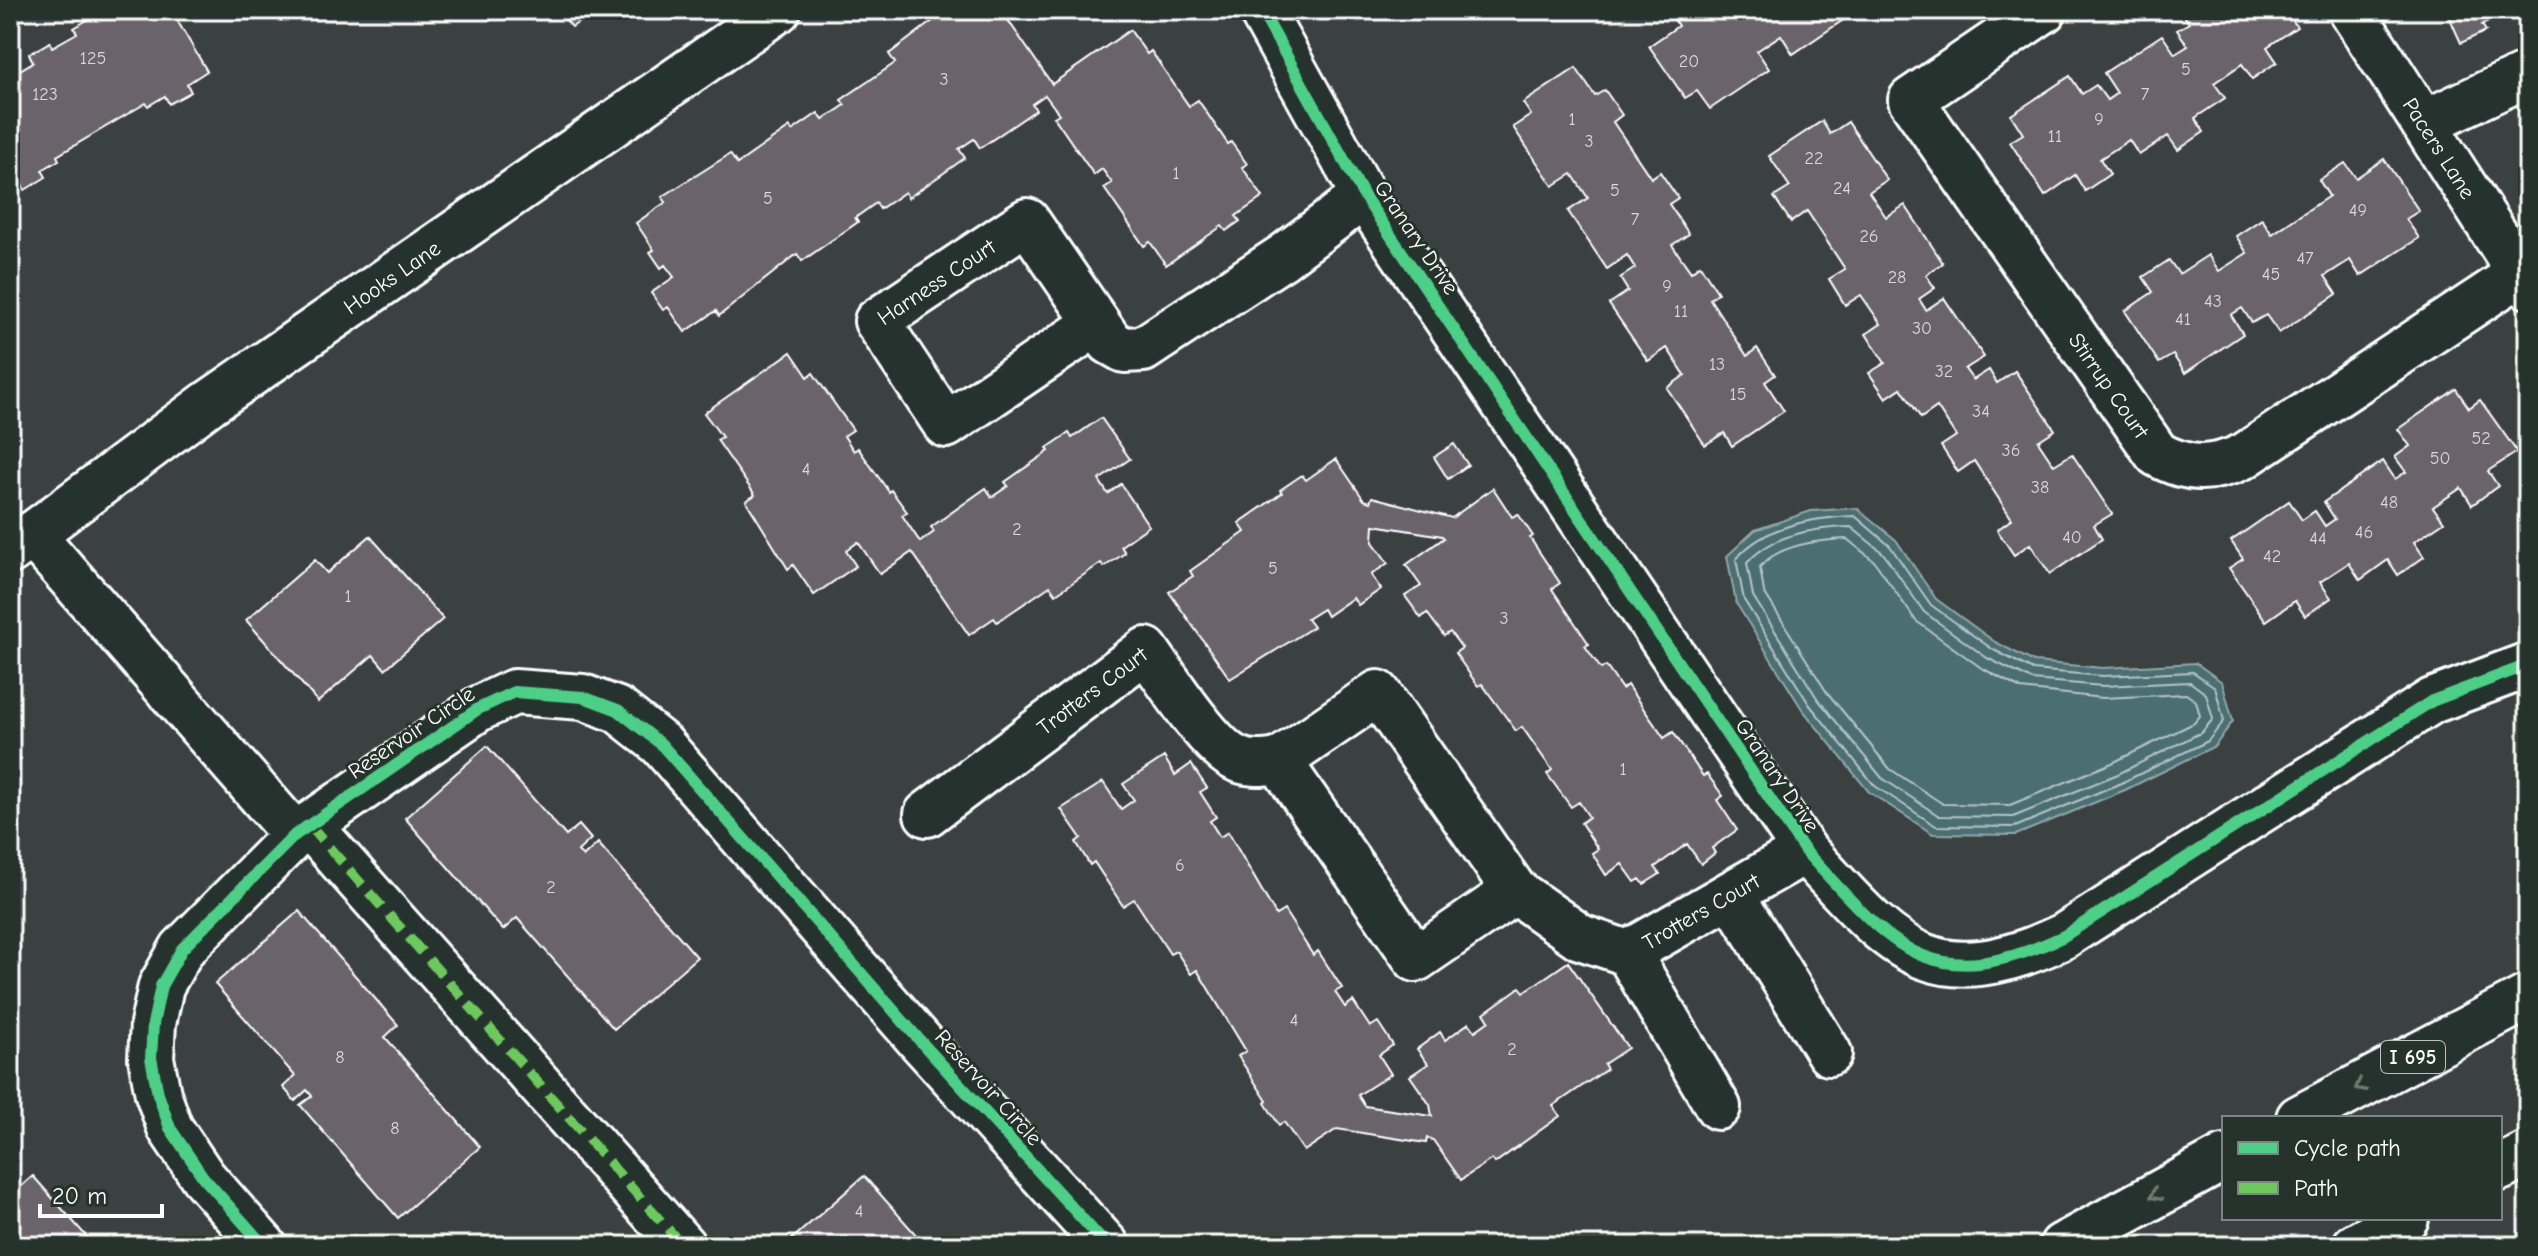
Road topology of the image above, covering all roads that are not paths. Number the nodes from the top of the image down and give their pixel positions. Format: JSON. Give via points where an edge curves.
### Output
{"nodes":[{"id":1,"x":778,"y":10,"type":"edge"},
{"id":2,"x":1261,"y":10,"type":"edge"},
{"id":3,"x":2044,"y":10,"type":"edge"},
{"id":4,"x":2351,"y":10,"type":"edge"},
{"id":5,"x":2528,"y":74,"type":"edge"},
{"id":6,"x":2424,"y":123,"type":"junction"},
{"id":7,"x":1364,"y":196,"type":"junction"},
{"id":8,"x":2524,"y":280,"type":"edge"},
{"id":9,"x":1097,"y":323,"type":"junction"},
{"id":10,"x":21,"y":542,"type":"edge"},
{"id":11,"x":2528,"y":665,"type":"edge"},
{"id":12,"x":1279,"y":761,"type":"junction"},
{"id":13,"x":927,"y":814,"type":"dead end"},
{"id":14,"x":302,"y":830,"type":"junction"},
{"id":15,"x":1805,"y":851,"type":"junction"},
{"id":16,"x":1515,"y":891,"type":"junction"},
{"id":17,"x":1731,"y":894,"type":"junction"},
{"id":18,"x":1628,"y":953,"type":"junction"},
{"id":19,"x":2528,"y":997,"type":"edge"},
{"id":20,"x":1829,"y":1053,"type":"dead end"},
{"id":21,"x":1718,"y":1107,"type":"dead end"},
{"id":22,"x":2303,"y":1116,"type":"edge"},
{"id":23,"x":2528,"y":1154,"type":"edge"},
{"id":24,"x":2222,"y":1159,"type":"edge"},
{"id":25,"x":2502,"y":1167,"type":"edge"},
{"id":26,"x":2402,"y":1220,"type":"edge"},
{"id":27,"x":264,"y":1246,"type":"edge"},
{"id":28,"x":683,"y":1246,"type":"edge"},
{"id":29,"x":1107,"y":1246,"type":"edge"},
{"id":30,"x":2062,"y":1246,"type":"edge"},
{"id":31,"x":2355,"y":1246,"type":"edge"}],
"edges":[{"from":1,"to":10,"type":"main road","name":"Hooks Lane","via":[[209,403]]},
{"from":2,"to":7,"type":"main road","name":"Granary Drive"},
{"from":3,"to":8,"type":"main road","name":"Stirrup Court","via":[[1911,100],[2157,454],[2188,468],[2210,468],[2244,456]]},
{"from":4,"to":6,"type":"main road","name":"Pacers Lane"},
{"from":5,"to":6,"type":"main road"},
{"from":6,"to":8,"type":"main road","name":"Pacers Lane"},
{"from":7,"to":9,"type":"main road","name":"Harness Court","via":[[1283,257],[1143,349],[1124,350],[1110,342]]},
{"from":7,"to":15,"type":"main road","name":"Granary Drive"},
{"from":9,"to":9,"type":"main road","name":"Harness Court","via":[[1027,221],[877,321],[946,425]]},
{"from":10,"to":14,"type":"main road"},
{"from":11,"to":15,"type":"main road","name":"Granary Drive","via":[[2432,701],[2064,936],[1991,963],[1931,959],[1910,952],[1881,933]]},
{"from":12,"to":13,"type":"main road","name":"Trotters Court","via":[[1254,764],[1234,758],[1216,743],[1146,650]]},
{"from":12,"to":16,"type":"main road","via":[[1416,959]]},
{"from":12,"to":16,"type":"main road","name":"Trotters Court","via":[[1378,693]]},
{"from":14,"to":27,"type":"main road","name":"Reservoir Circle","via":[[182,949],[161,986],[153,1024],[151,1058],[170,1128],[203,1177]]},
{"from":14,"to":28,"type":"main road"},
{"from":14,"to":29,"type":"main road","name":"Reservoir Circle","via":[[478,709],[514,692],[583,697],[618,710],[661,744]]},
{"from":15,"to":17,"type":"main road","name":"Trotters Court"},
{"from":16,"to":18,"type":"main road","name":"Trotters Court","via":[[1580,937]]},
{"from":17,"to":18,"type":"main road","name":"Trotters Court"},
{"from":17,"to":20,"type":"main road"},
{"from":18,"to":21,"type":"main road"},
{"from":19,"to":22,"type":"main road","number":"I 695","one_way":true},
{"from":23,"to":25,"type":"main road"},
{"from":24,"to":30,"type":"main road","one_way":true},
{"from":26,"to":31,"type":"main road"}]}
